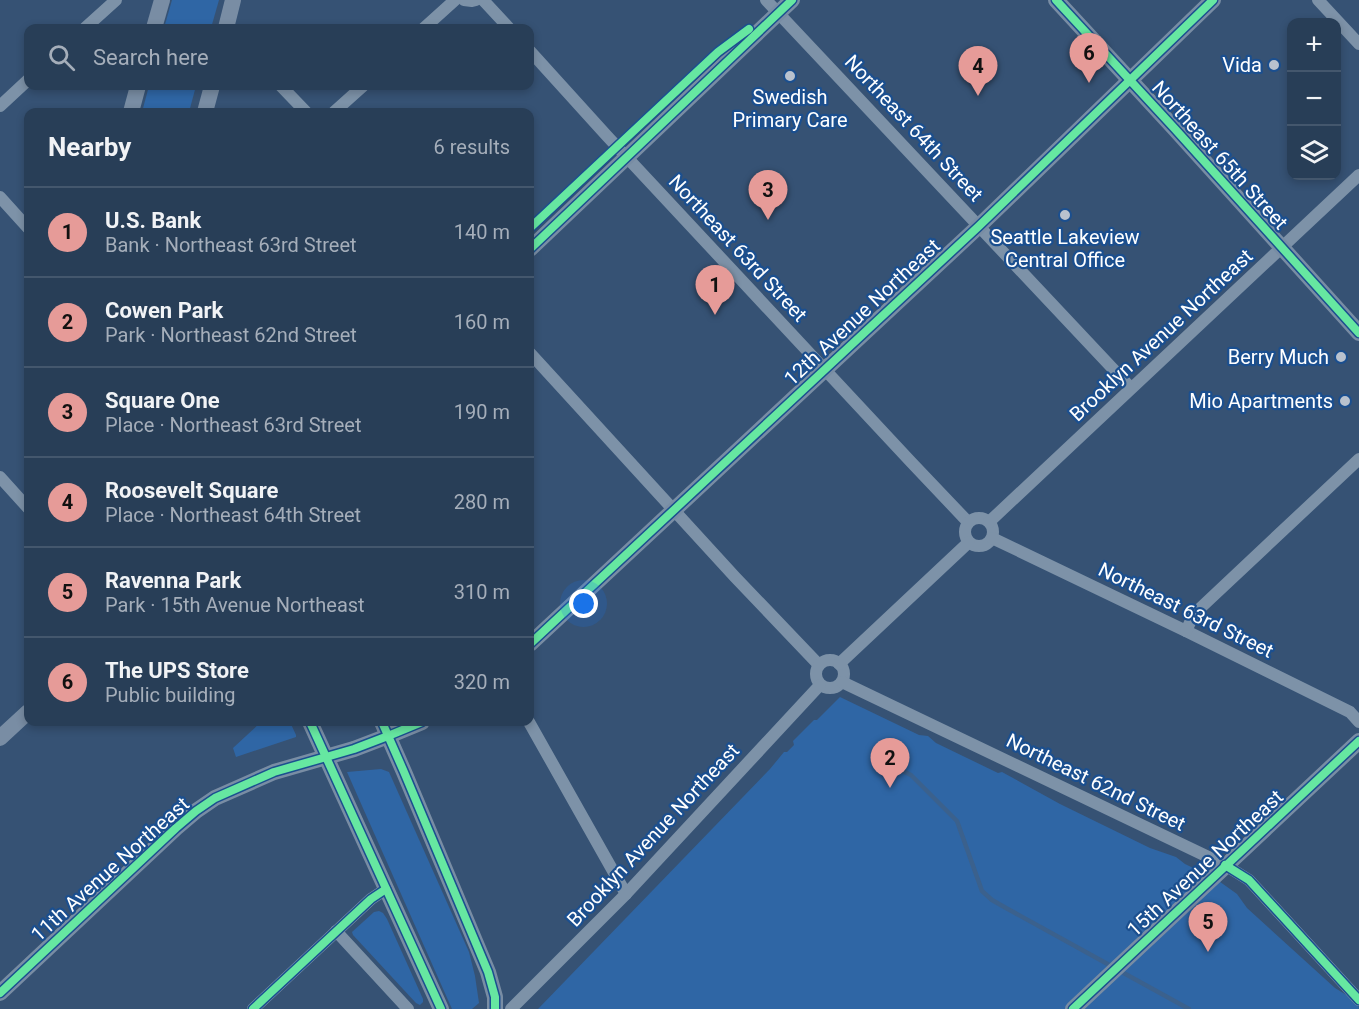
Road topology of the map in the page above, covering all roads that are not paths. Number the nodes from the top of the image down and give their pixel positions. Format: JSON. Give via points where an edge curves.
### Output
{"nodes":[{"id":1,"x":116,"y":0,"type":"edge"},
{"id":2,"x":162,"y":0,"type":"edge"},
{"id":3,"x":233,"y":0,"type":"edge"},
{"id":4,"x":455,"y":0,"type":"edge"},
{"id":5,"x":464,"y":0,"type":"edge"},
{"id":6,"x":476,"y":0,"type":"edge"},
{"id":7,"x":483,"y":0,"type":"edge"},
{"id":8,"x":766,"y":0,"type":"edge"},
{"id":9,"x":792,"y":0,"type":"edge"},
{"id":10,"x":1056,"y":0,"type":"edge"},
{"id":11,"x":1213,"y":0,"type":"edge"},
{"id":12,"x":1318,"y":0,"type":"edge"},
{"id":13,"x":779,"y":13,"type":"junction"},
{"id":14,"x":89,"y":24,"type":"edge"},
{"id":15,"x":155,"y":24,"type":"edge"},
{"id":16,"x":228,"y":24,"type":"edge"},
{"id":17,"x":428,"y":24,"type":"edge"},
{"id":18,"x":505,"y":24,"type":"edge"},
{"id":19,"x":1359,"y":45,"type":"edge"},
{"id":20,"x":534,"y":55,"type":"edge"},
{"id":21,"x":1130,"y":80,"type":"junction"},
{"id":22,"x":24,"y":84,"type":"edge"},
{"id":23,"x":137,"y":90,"type":"edge"},
{"id":24,"x":211,"y":90,"type":"edge"},
{"id":25,"x":285,"y":90,"type":"edge"},
{"id":26,"x":359,"y":90,"type":"edge"},
{"id":27,"x":0,"y":106,"type":"edge"},
{"id":28,"x":132,"y":108,"type":"edge"},
{"id":29,"x":206,"y":108,"type":"edge"},
{"id":30,"x":302,"y":108,"type":"edge"},
{"id":31,"x":338,"y":108,"type":"edge"},
{"id":32,"x":626,"y":157,"type":"junction"},
{"id":33,"x":1359,"y":175,"type":"edge"},
{"id":34,"x":0,"y":197,"type":"edge"},
{"id":35,"x":24,"y":224,"type":"edge"},
{"id":36,"x":979,"y":226,"type":"junction"},
{"id":37,"x":534,"y":245,"type":"edge"},
{"id":38,"x":1282,"y":248,"type":"junction"},
{"id":39,"x":1359,"y":333,"type":"edge"},
{"id":40,"x":534,"y":357,"type":"edge"},
{"id":41,"x":825,"y":369,"type":"junction"},
{"id":42,"x":1131,"y":388,"type":"junction"},
{"id":43,"x":1359,"y":459,"type":"edge"},
{"id":44,"x":0,"y":477,"type":"edge"},
{"id":45,"x":24,"y":504,"type":"edge"},
{"id":46,"x":674,"y":509,"type":"junction"},
{"id":47,"x":969,"y":522,"type":"junction"},
{"id":48,"x":989,"y":522,"type":"junction"},
{"id":49,"x":992,"y":538,"type":"junction"},
{"id":50,"x":969,"y":542,"type":"junction"},
{"id":51,"x":1186,"y":630,"type":"junction"},
{"id":52,"x":534,"y":640,"type":"edge"},
{"id":53,"x":839,"y":664,"type":"junction"},
{"id":54,"x":819,"y":665,"type":"junction"},
{"id":55,"x":842,"y":682,"type":"junction"},
{"id":56,"x":820,"y":685,"type":"junction"},
{"id":57,"x":24,"y":716,"type":"edge"},
{"id":58,"x":1359,"y":722,"type":"edge"},
{"id":59,"x":312,"y":726,"type":"edge"},
{"id":60,"x":401,"y":726,"type":"edge"},
{"id":61,"x":531,"y":726,"type":"edge"},
{"id":62,"x":385,"y":729,"type":"edge"},
{"id":63,"x":0,"y":738,"type":"edge"},
{"id":64,"x":1359,"y":741,"type":"edge"},
{"id":65,"x":326,"y":757,"type":"junction"},
{"id":66,"x":1225,"y":865,"type":"junction"},
{"id":67,"x":386,"y":889,"type":"junction"},
{"id":68,"x":626,"y":894,"type":"junction"},
{"id":69,"x":336,"y":932,"type":"junction"},
{"id":70,"x":0,"y":993,"type":"edge"},
{"id":71,"x":1359,"y":1000,"type":"edge"},
{"id":72,"x":253,"y":1009,"type":"edge"},
{"id":73,"x":408,"y":1009,"type":"edge"},
{"id":74,"x":441,"y":1009,"type":"edge"},
{"id":75,"x":495,"y":1009,"type":"edge"},
{"id":76,"x":511,"y":1009,"type":"edge"},
{"id":77,"x":1073,"y":1009,"type":"edge"}],
"edges":[{"from":1,"to":14,"type":"street"},
{"from":2,"to":15,"type":"main road"},
{"from":3,"to":16,"type":"main road"},
{"from":4,"to":17,"type":"street"},
{"from":5,"to":6,"type":"street"},
{"from":7,"to":18,"type":"street"},
{"from":8,"to":13,"type":"street","name":"Northeast 64th Street"},
{"from":9,"to":13,"type":"main road"},
{"from":10,"to":21,"type":"main road","name":"Northeast 65th Street"},
{"from":11,"to":21,"type":"main road","name":"12th Avenue Northeast"},
{"from":12,"to":19,"type":"street"},
{"from":13,"to":32,"type":"main road"},
{"from":13,"to":36,"type":"street","name":"Northeast 64th Street"},
{"from":20,"to":32,"type":"street","name":"Northeast 63rd Street"},
{"from":21,"to":36,"type":"main road","name":"12th Avenue Northeast"},
{"from":21,"to":38,"type":"main road","name":"Northeast 65th Street"},
{"from":22,"to":27,"type":"street"},
{"from":23,"to":28,"type":"main road"},
{"from":24,"to":29,"type":"main road"},
{"from":25,"to":30,"type":"street"},
{"from":26,"to":31,"type":"street"},
{"from":32,"to":37,"type":"main road"},
{"from":32,"to":41,"type":"street","name":"Northeast 63rd Street"},
{"from":33,"to":38,"type":"street","name":"Brooklyn Avenue Northeast"},
{"from":34,"to":35,"type":"street"},
{"from":36,"to":41,"type":"main road","name":"12th Avenue Northeast"},
{"from":36,"to":42,"type":"street","name":"Northeast 64th Street"},
{"from":38,"to":39,"type":"main road","name":"Northeast 65th Street"},
{"from":38,"to":42,"type":"street","name":"Brooklyn Avenue Northeast"},
{"from":40,"to":46,"type":"street"},
{"from":41,"to":46,"type":"main road","name":"12th Avenue Northeast"},
{"from":41,"to":47,"type":"street","name":"Northeast 63rd Street"},
{"from":42,"to":48,"type":"street","name":"Brooklyn Avenue Northeast"},
{"from":43,"to":51,"type":"street","via":[[1194,614]]},
{"from":44,"to":45,"type":"street"},
{"from":46,"to":52,"type":"main road","name":"12th Avenue Northeast"},
{"from":46,"to":54,"type":"street"},
{"from":47,"to":48,"type":"street","via":[[980,517]]},
{"from":47,"to":50,"type":"street","via":[[964,532]]},
{"from":48,"to":49,"type":"street"},
{"from":49,"to":50,"type":"street","via":[[981,546]]},
{"from":49,"to":51,"type":"street","name":"Northeast 63rd Street"},
{"from":50,"to":53,"type":"street"},
{"from":51,"to":58,"type":"street","name":"Northeast 63rd Street","via":[[1350,712]]},
{"from":53,"to":54,"type":"street","via":[[829,660]]},
{"from":53,"to":55,"type":"street","via":[[844,675]]},
{"from":54,"to":56,"type":"street","via":[[816,677]]},
{"from":55,"to":56,"type":"street","via":[[829,689]]},
{"from":55,"to":66,"type":"street","name":"Northeast 62nd Street"},
{"from":56,"to":68,"type":"street","name":"Brooklyn Avenue Northeast"},
{"from":57,"to":63,"type":"main road"},
{"from":59,"to":65,"type":"main road"},
{"from":60,"to":62,"type":"main road"},
{"from":61,"to":68,"type":"street"},
{"from":62,"to":65,"type":"main road","name":"11th Avenue Northeast","via":[[354,749]]},
{"from":62,"to":75,"type":"main road","via":[[488,972]]},
{"from":64,"to":66,"type":"main road","name":"15th Avenue Northeast"},
{"from":65,"to":67,"type":"main road"},
{"from":65,"to":70,"type":"main road","name":"11th Avenue Northeast","via":[[274,772],[215,798],[196,811]]},
{"from":66,"to":71,"type":"street","name":"Northeast 62nd Street","via":[[1249,880]]},
{"from":66,"to":77,"type":"main road","name":"15th Avenue Northeast"},
{"from":67,"to":69,"type":"street"},
{"from":67,"to":74,"type":"main road"},
{"from":68,"to":76,"type":"street","name":"Brooklyn Avenue Northeast"},
{"from":69,"to":72,"type":"street"},
{"from":69,"to":73,"type":"street"}]}
